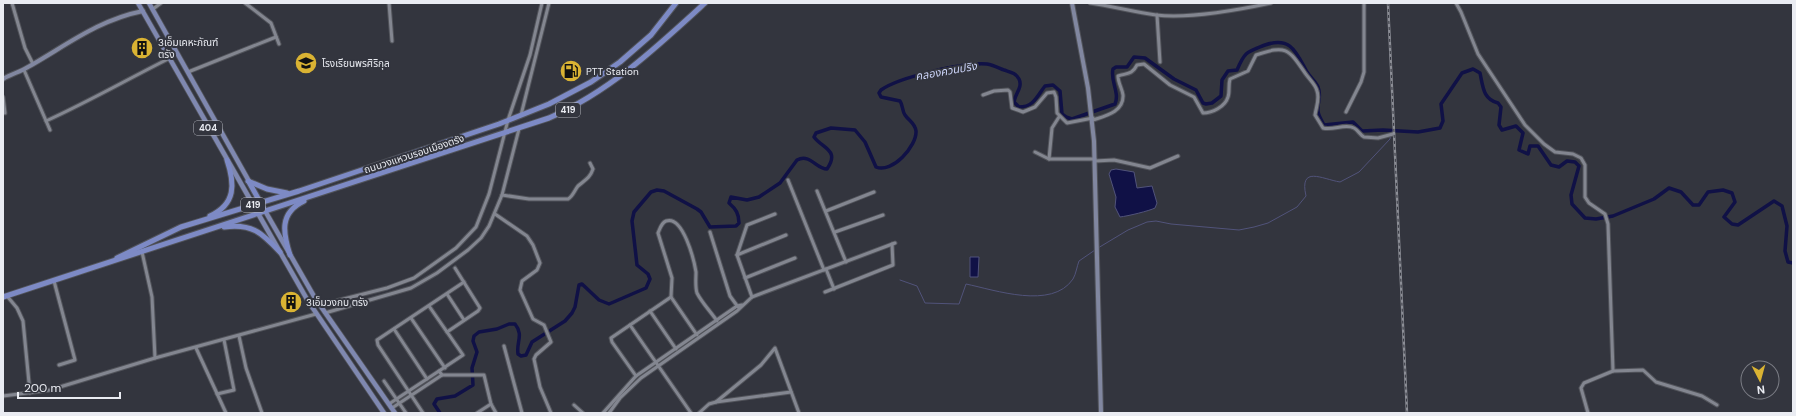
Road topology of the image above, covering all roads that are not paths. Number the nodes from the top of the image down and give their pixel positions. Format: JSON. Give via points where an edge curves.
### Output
{"nodes":[{"id":1,"x":12,"y":3,"type":"edge"},
{"id":2,"x":138,"y":3,"type":"edge"},
{"id":3,"x":149,"y":3,"type":"edge"},
{"id":4,"x":162,"y":3,"type":"edge"},
{"id":5,"x":245,"y":3,"type":"edge"},
{"id":6,"x":389,"y":3,"type":"edge"},
{"id":7,"x":542,"y":3,"type":"edge"},
{"id":8,"x":549,"y":3,"type":"edge"},
{"id":9,"x":676,"y":3,"type":"edge"},
{"id":10,"x":705,"y":3,"type":"edge"},
{"id":11,"x":1072,"y":3,"type":"edge"},
{"id":12,"x":1090,"y":3,"type":"edge"},
{"id":13,"x":1271,"y":3,"type":"edge"},
{"id":14,"x":1364,"y":3,"type":"edge"},
{"id":15,"x":1456,"y":3,"type":"edge"},
{"id":16,"x":153,"y":8,"type":"junction"},
{"id":17,"x":142,"y":11,"type":"junction"},
{"id":18,"x":1157,"y":15,"type":"junction"},
{"id":19,"x":276,"y":37,"type":"junction"},
{"id":20,"x":392,"y":41,"type":"dead end"},
{"id":21,"x":278,"y":44,"type":"dead end"},
{"id":22,"x":170,"y":58,"type":"junction"},
{"id":23,"x":1160,"y":62,"type":"dead end"},
{"id":24,"x":33,"y":64,"type":"junction"},
{"id":25,"x":24,"y":70,"type":"junction"},
{"id":26,"x":188,"y":72,"type":"junction"},
{"id":27,"x":3,"y":79,"type":"edge"},
{"id":28,"x":983,"y":95,"type":"dead end"},
{"id":29,"x":3,"y":97,"type":"edge"},
{"id":30,"x":1346,"y":112,"type":"dead end"},
{"id":31,"x":5,"y":113,"type":"dead end"},
{"id":32,"x":521,"y":115,"type":"junction"},
{"id":33,"x":1059,"y":117,"type":"junction"},
{"id":34,"x":1093,"y":119,"type":"junction"},
{"id":35,"x":508,"y":120,"type":"junction"},
{"id":36,"x":46,"y":121,"type":"junction"},
{"id":37,"x":519,"y":129,"type":"junction"},
{"id":38,"x":50,"y":130,"type":"dead end"},
{"id":39,"x":506,"y":134,"type":"junction"},
{"id":40,"x":1393,"y":134,"type":"dead end"},
{"id":41,"x":1035,"y":152,"type":"dead end"},
{"id":42,"x":1178,"y":156,"type":"dead end"},
{"id":43,"x":1049,"y":159,"type":"junction"},
{"id":44,"x":227,"y":160,"type":"junction"},
{"id":45,"x":1095,"y":160,"type":"junction"},
{"id":46,"x":590,"y":163,"type":"dead end"},
{"id":47,"x":788,"y":180,"type":"dead end"},
{"id":48,"x":248,"y":181,"type":"junction"},
{"id":49,"x":817,"y":191,"type":"dead end"},
{"id":50,"x":295,"y":192,"type":"junction"},
{"id":51,"x":324,"y":192,"type":"junction"},
{"id":52,"x":874,"y":192,"type":"dead end"},
{"id":53,"x":502,"y":194,"type":"junction"},
{"id":54,"x":252,"y":205,"type":"junction"},
{"id":55,"x":262,"y":205,"type":"junction"},
{"id":56,"x":826,"y":211,"type":"junction"},
{"id":57,"x":257,"y":213,"type":"junction"},
{"id":58,"x":495,"y":214,"type":"junction"},
{"id":59,"x":774,"y":214,"type":"dead end"},
{"id":60,"x":883,"y":215,"type":"dead end"},
{"id":61,"x":194,"y":223,"type":"junction"},
{"id":62,"x":206,"y":231,"type":"junction"},
{"id":63,"x":710,"y":232,"type":"dead end"},
{"id":64,"x":835,"y":232,"type":"junction"},
{"id":65,"x":786,"y":235,"type":"dead end"},
{"id":66,"x":142,"y":252,"type":"junction"},
{"id":67,"x":280,"y":252,"type":"junction"},
{"id":68,"x":290,"y":255,"type":"junction"},
{"id":69,"x":737,"y":255,"type":"junction"},
{"id":70,"x":795,"y":258,"type":"dead end"},
{"id":71,"x":846,"y":262,"type":"junction"},
{"id":72,"x":98,"y":266,"type":"junction"},
{"id":73,"x":455,"y":268,"type":"dead end"},
{"id":74,"x":825,"y":270,"type":"junction"},
{"id":75,"x":745,"y":278,"type":"junction"},
{"id":76,"x":54,"y":281,"type":"junction"},
{"id":77,"x":464,"y":282,"type":"junction"},
{"id":78,"x":834,"y":289,"type":"junction"},
{"id":79,"x":825,"y":292,"type":"dead end"},
{"id":80,"x":447,"y":294,"type":"junction"},
{"id":81,"x":4,"y":297,"type":"edge"},
{"id":82,"x":671,"y":297,"type":"junction"},
{"id":83,"x":752,"y":297,"type":"junction"},
{"id":84,"x":320,"y":305,"type":"junction"},
{"id":85,"x":429,"y":306,"type":"junction"},
{"id":86,"x":738,"y":308,"type":"junction"},
{"id":87,"x":650,"y":311,"type":"junction"},
{"id":88,"x":325,"y":313,"type":"junction"},
{"id":89,"x":316,"y":314,"type":"junction"},
{"id":90,"x":411,"y":318,"type":"junction"},
{"id":91,"x":464,"y":320,"type":"junction"},
{"id":92,"x":717,"y":321,"type":"junction"},
{"id":93,"x":630,"y":325,"type":"junction"},
{"id":94,"x":394,"y":329,"type":"junction"},
{"id":95,"x":446,"y":332,"type":"junction"},
{"id":96,"x":697,"y":335,"type":"junction"},
{"id":97,"x":239,"y":336,"type":"junction"},
{"id":98,"x":224,"y":340,"type":"junction"},
{"id":99,"x":504,"y":346,"type":"dead end"},
{"id":100,"x":196,"y":348,"type":"junction"},
{"id":101,"x":676,"y":349,"type":"junction"},
{"id":102,"x":155,"y":358,"type":"junction"},
{"id":103,"x":656,"y":363,"type":"junction"},
{"id":104,"x":59,"y":365,"type":"dead end"},
{"id":105,"x":659,"y":367,"type":"junction"},
{"id":106,"x":445,"y":368,"type":"junction"},
{"id":107,"x":439,"y":371,"type":"junction"},
{"id":108,"x":1613,"y":371,"type":"junction"},
{"id":109,"x":442,"y":376,"type":"junction"},
{"id":110,"x":636,"y":376,"type":"junction"},
{"id":111,"x":427,"y":379,"type":"junction"},
{"id":112,"x":384,"y":381,"type":"dead end"},
{"id":113,"x":430,"y":384,"type":"junction"},
{"id":114,"x":408,"y":391,"type":"junction"},
{"id":115,"x":791,"y":392,"type":"junction"},
{"id":116,"x":30,"y":393,"type":"junction"},
{"id":117,"x":217,"y":394,"type":"junction"},
{"id":118,"x":3,"y":396,"type":"edge"},
{"id":119,"x":411,"y":396,"type":"junction"},
{"id":120,"x":396,"y":399,"type":"junction"},
{"id":121,"x":716,"y":402,"type":"junction"},
{"id":122,"x":399,"y":404,"type":"junction"},
{"id":123,"x":491,"y":404,"type":"junction"},
{"id":124,"x":1717,"y":405,"type":"dead end"},
{"id":125,"x":390,"y":406,"type":"junction"},
{"id":126,"x":574,"y":406,"type":"dead end"},
{"id":127,"x":226,"y":413,"type":"edge"},
{"id":128,"x":262,"y":413,"type":"edge"},
{"id":129,"x":384,"y":413,"type":"edge"},
{"id":130,"x":395,"y":413,"type":"edge"},
{"id":131,"x":406,"y":413,"type":"edge"},
{"id":132,"x":423,"y":413,"type":"edge"},
{"id":133,"x":477,"y":413,"type":"edge"},
{"id":134,"x":496,"y":413,"type":"edge"},
{"id":135,"x":522,"y":413,"type":"edge"},
{"id":136,"x":551,"y":413,"type":"edge"},
{"id":137,"x":583,"y":413,"type":"edge"},
{"id":138,"x":603,"y":413,"type":"edge"},
{"id":139,"x":609,"y":413,"type":"edge"},
{"id":140,"x":691,"y":413,"type":"edge"},
{"id":141,"x":699,"y":413,"type":"edge"},
{"id":142,"x":799,"y":413,"type":"edge"},
{"id":143,"x":1101,"y":413,"type":"edge"},
{"id":144,"x":1588,"y":413,"type":"edge"}],
"edges":[{"from":1,"to":24,"type":"street","via":[[25,48]]},
{"from":2,"to":17,"type":"main road","number":"404"},
{"from":3,"to":16,"type":"main road","number":"404"},
{"from":4,"to":16,"type":"street"},
{"from":5,"to":19,"type":"street","via":[[271,23]]},
{"from":6,"to":20,"type":"street"},
{"from":7,"to":35,"type":"street","via":[[530,55]]},
{"from":8,"to":32,"type":"street"},
{"from":9,"to":32,"type":"highway","name":"ถนนวงแหวนรอบเมืองตรัง","number":"419","via":[[651,35],[620,62],[591,82]]},
{"from":10,"to":37,"type":"highway","name":"ถนนวงแหวนรอบเมืองตรัง","number":"419","via":[[622,76],[600,92],[569,110]]},
{"from":11,"to":34,"type":"street"},
{"from":12,"to":18,"type":"street"},
{"from":13,"to":18,"type":"street","via":[[1240,10]]},
{"from":14,"to":30,"type":"street","via":[[1364,72]]},
{"from":15,"to":108,"type":"street","via":[[1478,54],[1525,125],[1555,152],[1582,158],[1585,165],[1585,197],[1605,214],[1608,224]]},
{"from":16,"to":26,"type":"main road","number":"404"},
{"from":17,"to":22,"type":"main road","number":"404"},
{"from":17,"to":24,"type":"street","via":[[94,27]]},
{"from":18,"to":23,"type":"street"},
{"from":19,"to":21,"type":"street"},
{"from":19,"to":26,"type":"street"},
{"from":22,"to":36,"type":"street"},
{"from":22,"to":44,"type":"main road","number":"404"},
{"from":24,"to":25,"type":"street"},
{"from":25,"to":27,"type":"street"},
{"from":25,"to":36,"type":"street"},
{"from":26,"to":48,"type":"main road","number":"404"},
{"from":28,"to":33,"type":"street","via":[[1008,90],[1012,108],[1023,112],[1035,107],[1048,93],[1054,92]]},
{"from":29,"to":31,"type":"street"},
{"from":32,"to":35,"type":"highway","name":"ถนนวงแหวนรอบเมืองตรัง","number":"419"},
{"from":33,"to":34,"type":"street","via":[[1070,124]]},
{"from":33,"to":43,"type":"street","via":[[1052,128]]},
{"from":34,"to":40,"type":"street","via":[[1111,114],[1119,108],[1123,96],[1118,76],[1129,74],[1137,65],[1144,64],[1170,85],[1194,97],[1202,113],[1208,113],[1225,104],[1229,97],[1227,87],[1230,79],[1248,71],[1256,55],[1282,49],[1291,54],[1317,90],[1315,115],[1323,128],[1330,130],[1350,126],[1356,128],[1364,137],[1378,138]]},
{"from":34,"to":45,"type":"street"},
{"from":35,"to":39,"type":"street"},
{"from":35,"to":50,"type":"highway","name":"ถนนวงแหวนรอบเมืองตรัง","number":"419"},
{"from":36,"to":38,"type":"street"},
{"from":37,"to":39,"type":"highway","name":"ถนนวงแหวนรอบเมืองตรัง","number":"419"},
{"from":37,"to":53,"type":"street"},
{"from":39,"to":51,"type":"highway","name":"ถนนวงแหวนรอบเมืองตรัง","number":"419"},
{"from":39,"to":84,"type":"street","via":[[480,219],[470,236],[414,278],[387,288]]},
{"from":41,"to":43,"type":"street"},
{"from":42,"to":45,"type":"street","via":[[1150,168],[1119,161]]},
{"from":43,"to":45,"type":"street"},
{"from":44,"to":54,"type":"main road","number":"404"},
{"from":44,"to":61,"type":"highway","via":[[233,182],[229,198],[221,210]]},
{"from":45,"to":143,"type":"street"},
{"from":46,"to":53,"type":"street","via":[[593,169],[589,178],[568,199],[529,199]]},
{"from":47,"to":74,"type":"street"},
{"from":48,"to":50,"type":"highway","via":[[272,190]]},
{"from":48,"to":55,"type":"highway","number":"404"},
{"from":49,"to":56,"type":"street"},
{"from":50,"to":55,"type":"highway","name":"ถนนวงแหวนรอบเมืองตรัง","number":"419"},
{"from":51,"to":55,"type":"highway","name":"ถนนวงแหวนรอบเมืองตรัง","number":"419"},
{"from":51,"to":68,"type":"highway","via":[[296,205],[287,215],[285,230]]},
{"from":52,"to":56,"type":"street"},
{"from":53,"to":58,"type":"street"},
{"from":54,"to":55,"type":"highway","name":"ถนนวงแหวนรอบเมืองตรัง","number":"419"},
{"from":54,"to":57,"type":"main road","number":"404"},
{"from":54,"to":61,"type":"highway","name":"ถนนวงแหวนรอบเมืองตรัง","number":"419"},
{"from":55,"to":57,"type":"highway","name":"ถนนวงแหวนรอบเมืองตรัง","number":"419"},
{"from":55,"to":68,"type":"main road","number":"404"},
{"from":56,"to":64,"type":"street"},
{"from":57,"to":62,"type":"highway","name":"ถนนวงแหวนรอบเมืองตรัง","number":"419"},
{"from":57,"to":67,"type":"main road","number":"404"},
{"from":58,"to":88,"type":"street","via":[[477,242],[424,281],[400,292]]},
{"from":58,"to":136,"type":"street","via":[[527,236],[540,263],[537,270],[522,281],[520,290],[533,318],[544,325],[551,339],[534,359],[542,396]]},
{"from":59,"to":69,"type":"street","via":[[747,226]]},
{"from":60,"to":64,"type":"street"},
{"from":61,"to":72,"type":"highway","name":"ถนนวงแหวนรอบเมืองตรัง","number":"419","via":[[170,231]]},
{"from":62,"to":66,"type":"highway","name":"ถนนวงแหวนรอบเมืองตรัง","number":"419"},
{"from":62,"to":67,"type":"highway","via":[[231,226],[248,227],[261,232]]},
{"from":63,"to":86,"type":"street","via":[[730,296]]},
{"from":64,"to":71,"type":"street"},
{"from":65,"to":69,"type":"street"},
{"from":66,"to":72,"type":"highway","name":"ถนนวงแหวนรอบเมืองตรัง","number":"419"},
{"from":66,"to":102,"type":"street","via":[[152,297]]},
{"from":67,"to":89,"type":"main road","number":"404"},
{"from":68,"to":84,"type":"main road","number":"404"},
{"from":69,"to":75,"type":"street"},
{"from":70,"to":75,"type":"street"},
{"from":71,"to":74,"type":"street"},
{"from":71,"to":78,"type":"street","via":[[894,244],[893,265]]},
{"from":72,"to":76,"type":"highway","name":"ถนนวงแหวนรอบเมืองตรัง","number":"419"},
{"from":73,"to":77,"type":"street"},
{"from":74,"to":78,"type":"street"},
{"from":74,"to":83,"type":"street"},
{"from":75,"to":83,"type":"street"},
{"from":76,"to":81,"type":"highway","name":"ถนนวงแหวนรอบเมืองตรัง","number":"419"},
{"from":76,"to":104,"type":"street","via":[[74,360]]},
{"from":77,"to":80,"type":"street"},
{"from":77,"to":91,"type":"street","via":[[480,308]]},
{"from":78,"to":79,"type":"street"},
{"from":80,"to":85,"type":"street"},
{"from":80,"to":91,"type":"street"},
{"from":81,"to":116,"type":"street","via":[[17,308],[23,321]]},
{"from":82,"to":87,"type":"street"},
{"from":82,"to":92,"type":"street","via":[[672,278],[658,234],[660,226],[670,220],[678,223],[683,230],[696,270],[697,293]]},
{"from":82,"to":96,"type":"street"},
{"from":83,"to":86,"type":"street"},
{"from":84,"to":88,"type":"main road","number":"404"},
{"from":84,"to":89,"type":"main road"},
{"from":85,"to":90,"type":"street"},
{"from":85,"to":95,"type":"street"},
{"from":86,"to":92,"type":"street"},
{"from":86,"to":105,"type":"street"},
{"from":87,"to":93,"type":"street"},
{"from":87,"to":101,"type":"street"},
{"from":88,"to":89,"type":"main road"},
{"from":88,"to":125,"type":"main road","number":"404"},
{"from":89,"to":97,"type":"street"},
{"from":89,"to":129,"type":"main road","number":"404"},
{"from":90,"to":94,"type":"street"},
{"from":90,"to":106,"type":"street"},
{"from":91,"to":95,"type":"street"},
{"from":92,"to":96,"type":"street"},
{"from":93,"to":103,"type":"street"},
{"from":93,"to":110,"type":"street","via":[[611,340]]},
{"from":94,"to":111,"type":"street"},
{"from":94,"to":114,"type":"street","via":[[377,342]]},
{"from":95,"to":106,"type":"street","via":[[463,356]]},
{"from":96,"to":101,"type":"street"},
{"from":97,"to":98,"type":"street"},
{"from":97,"to":128,"type":"street","via":[[246,368]]},
{"from":98,"to":100,"type":"street"},
{"from":98,"to":117,"type":"street","via":[[234,390]]},
{"from":99,"to":135,"type":"street"},
{"from":100,"to":102,"type":"street"},
{"from":100,"to":117,"type":"street"},
{"from":101,"to":103,"type":"street"},
{"from":102,"to":116,"type":"street","via":[[50,390]]},
{"from":103,"to":105,"type":"street"},
{"from":103,"to":110,"type":"street"},
{"from":105,"to":139,"type":"street","via":[[630,388]]},
{"from":105,"to":140,"type":"street"},
{"from":106,"to":107,"type":"street"},
{"from":107,"to":109,"type":"street"},
{"from":107,"to":111,"type":"street"},
{"from":108,"to":124,"type":"street","via":[[1643,370],[1656,382],[1702,396]]},
{"from":108,"to":144,"type":"street","via":[[1584,384],[1582,388]]},
{"from":109,"to":113,"type":"street"},
{"from":109,"to":123,"type":"street","via":[[482,374]]},
{"from":110,"to":138,"type":"street"},
{"from":111,"to":113,"type":"street"},
{"from":111,"to":114,"type":"street"},
{"from":112,"to":120,"type":"street"},
{"from":113,"to":119,"type":"street"},
{"from":114,"to":119,"type":"street"},
{"from":114,"to":120,"type":"street"},
{"from":115,"to":121,"type":"street"},
{"from":115,"to":121,"type":"street","via":[[775,348],[761,365]]},
{"from":115,"to":142,"type":"street"},
{"from":116,"to":118,"type":"street"},
{"from":117,"to":127,"type":"street"},
{"from":119,"to":122,"type":"street"},
{"from":119,"to":132,"type":"street"},
{"from":120,"to":122,"type":"street"},
{"from":120,"to":125,"type":"street"},
{"from":121,"to":141,"type":"street","via":[[709,404]]},
{"from":122,"to":125,"type":"street"},
{"from":122,"to":131,"type":"street"},
{"from":123,"to":133,"type":"street"},
{"from":123,"to":134,"type":"street"},
{"from":125,"to":130,"type":"main road","number":"404"},
{"from":126,"to":137,"type":"street"}]}
